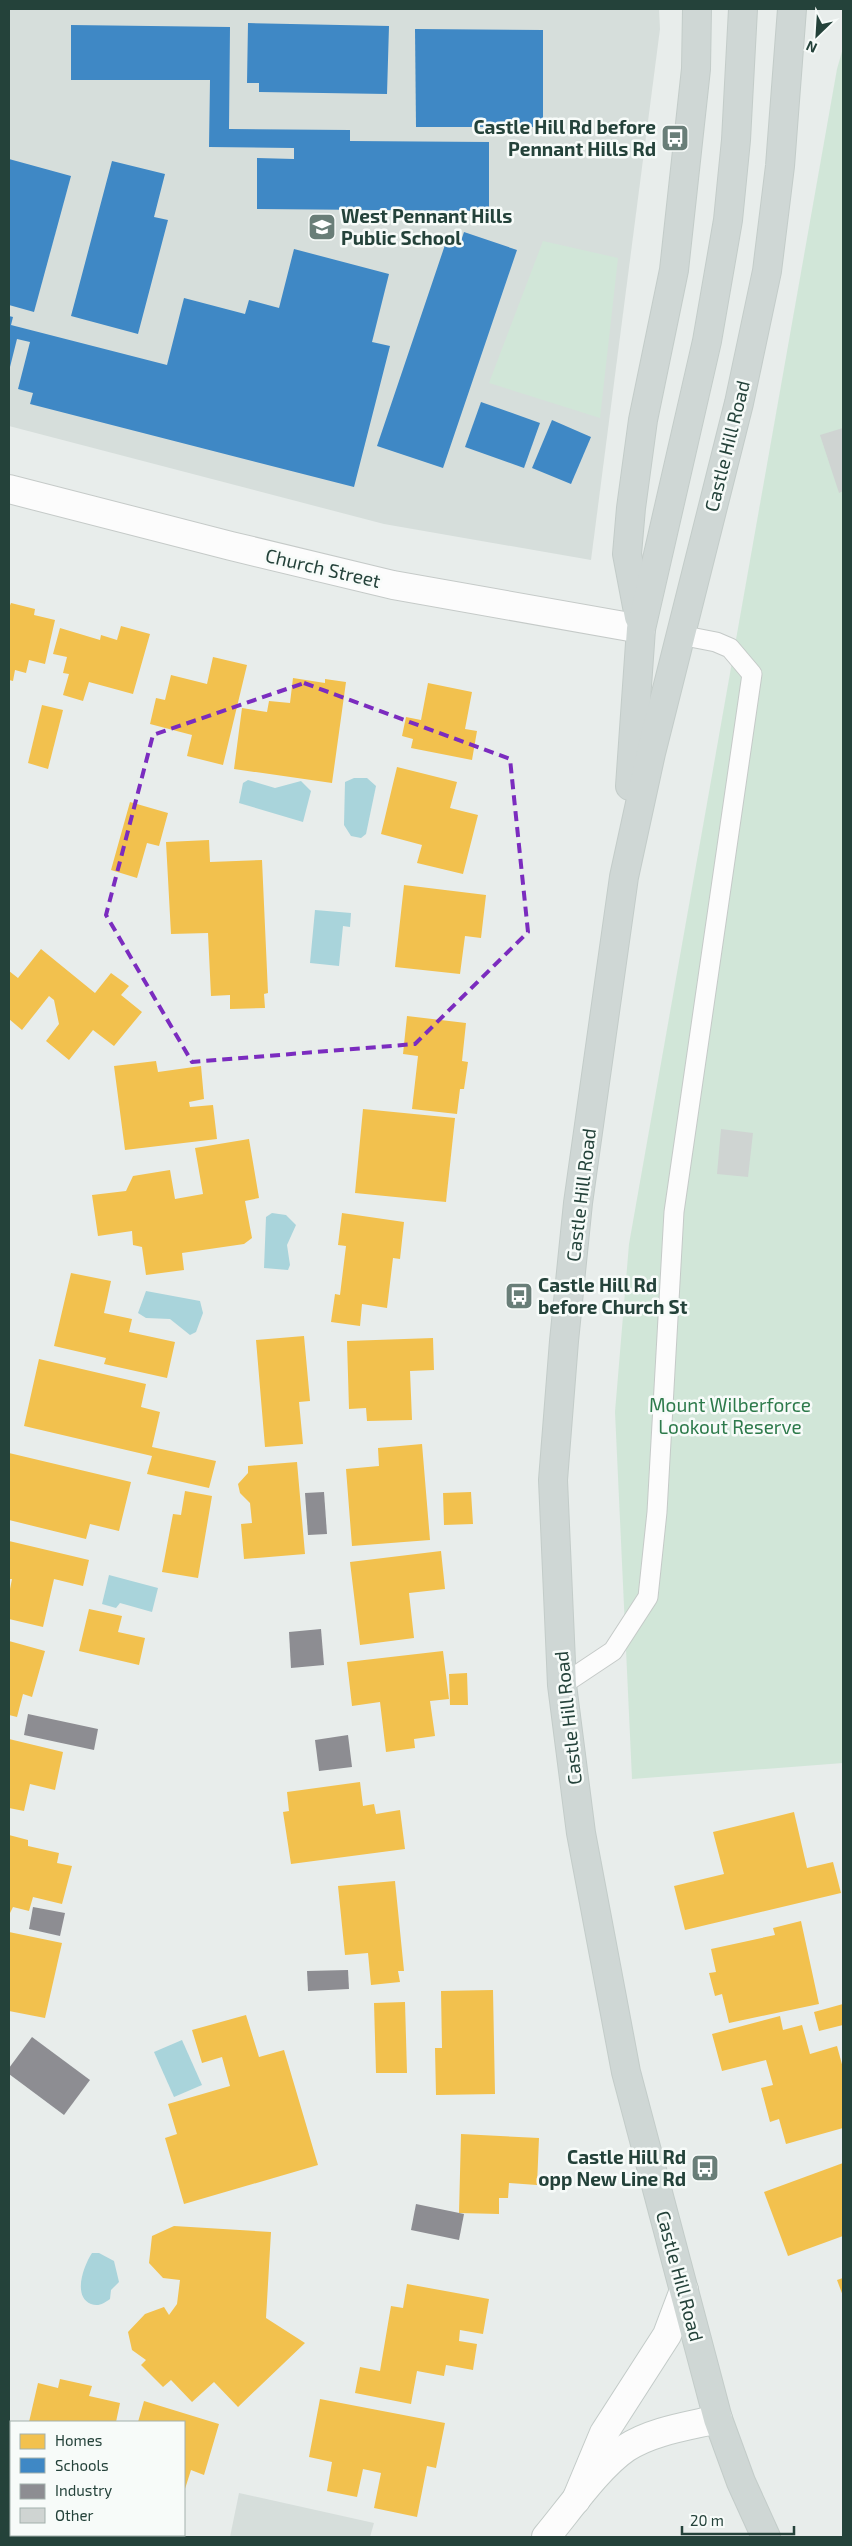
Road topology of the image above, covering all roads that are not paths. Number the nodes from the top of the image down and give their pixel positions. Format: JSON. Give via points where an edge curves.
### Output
{"nodes":[{"id":1,"x":697,"y":9,"type":"edge"},
{"id":2,"x":743,"y":9,"type":"edge"},
{"id":3,"x":792,"y":9,"type":"edge"},
{"id":4,"x":9,"y":489,"type":"edge"},
{"id":5,"x":641,"y":629,"type":"junction"},
{"id":6,"x":680,"y":635,"type":"junction"},
{"id":7,"x":624,"y":877,"type":"junction"},
{"id":8,"x":562,"y":1685,"type":"junction"},
{"id":9,"x":684,"y":2290,"type":"junction"},
{"id":10,"x":718,"y":2419,"type":"junction"},
{"id":11,"x":576,"y":2500,"type":"junction"},
{"id":12,"x":546,"y":2537,"type":"edge"},
{"id":13,"x":766,"y":2537,"type":"edge"}],
"edges":[{"from":1,"to":5,"type":"main road","via":[[696,70],[675,260],[643,420],[627,554]]},
{"from":2,"to":5,"type":"main road","name":"Castle Hill Road","via":[[736,140],[718,282]]},
{"from":3,"to":6,"type":"main road","name":"Castle Hill Road","via":[[780,166],[767,271],[739,402]]},
{"from":4,"to":5,"type":"street","name":"Church Street","via":[[393,585]]},
{"from":5,"to":6,"type":"main road"},
{"from":5,"to":7,"type":"main road","name":"Castle Hill Road"},
{"from":6,"to":7,"type":"main road","name":"Castle Hill Road"},
{"from":6,"to":8,"type":"lane","via":[[730,648],[752,674],[674,1212],[657,1512],[648,1597],[613,1651]]},
{"from":7,"to":8,"type":"main road","name":"Castle Hill Road","via":[[578,1203],[562,1360],[553,1480]]},
{"from":8,"to":9,"type":"main road","name":"Castle Hill Road","via":[[581,1832],[626,2072]]},
{"from":9,"to":10,"type":"main road","name":"Castle Hill Road"},
{"from":9,"to":11,"type":"street","via":[[667,2334],[604,2433]]},
{"from":10,"to":11,"type":"street","via":[[654,2435],[626,2448]]},
{"from":10,"to":13,"type":"main road","name":"Castle Hill Road"},
{"from":11,"to":12,"type":"street"}]}
